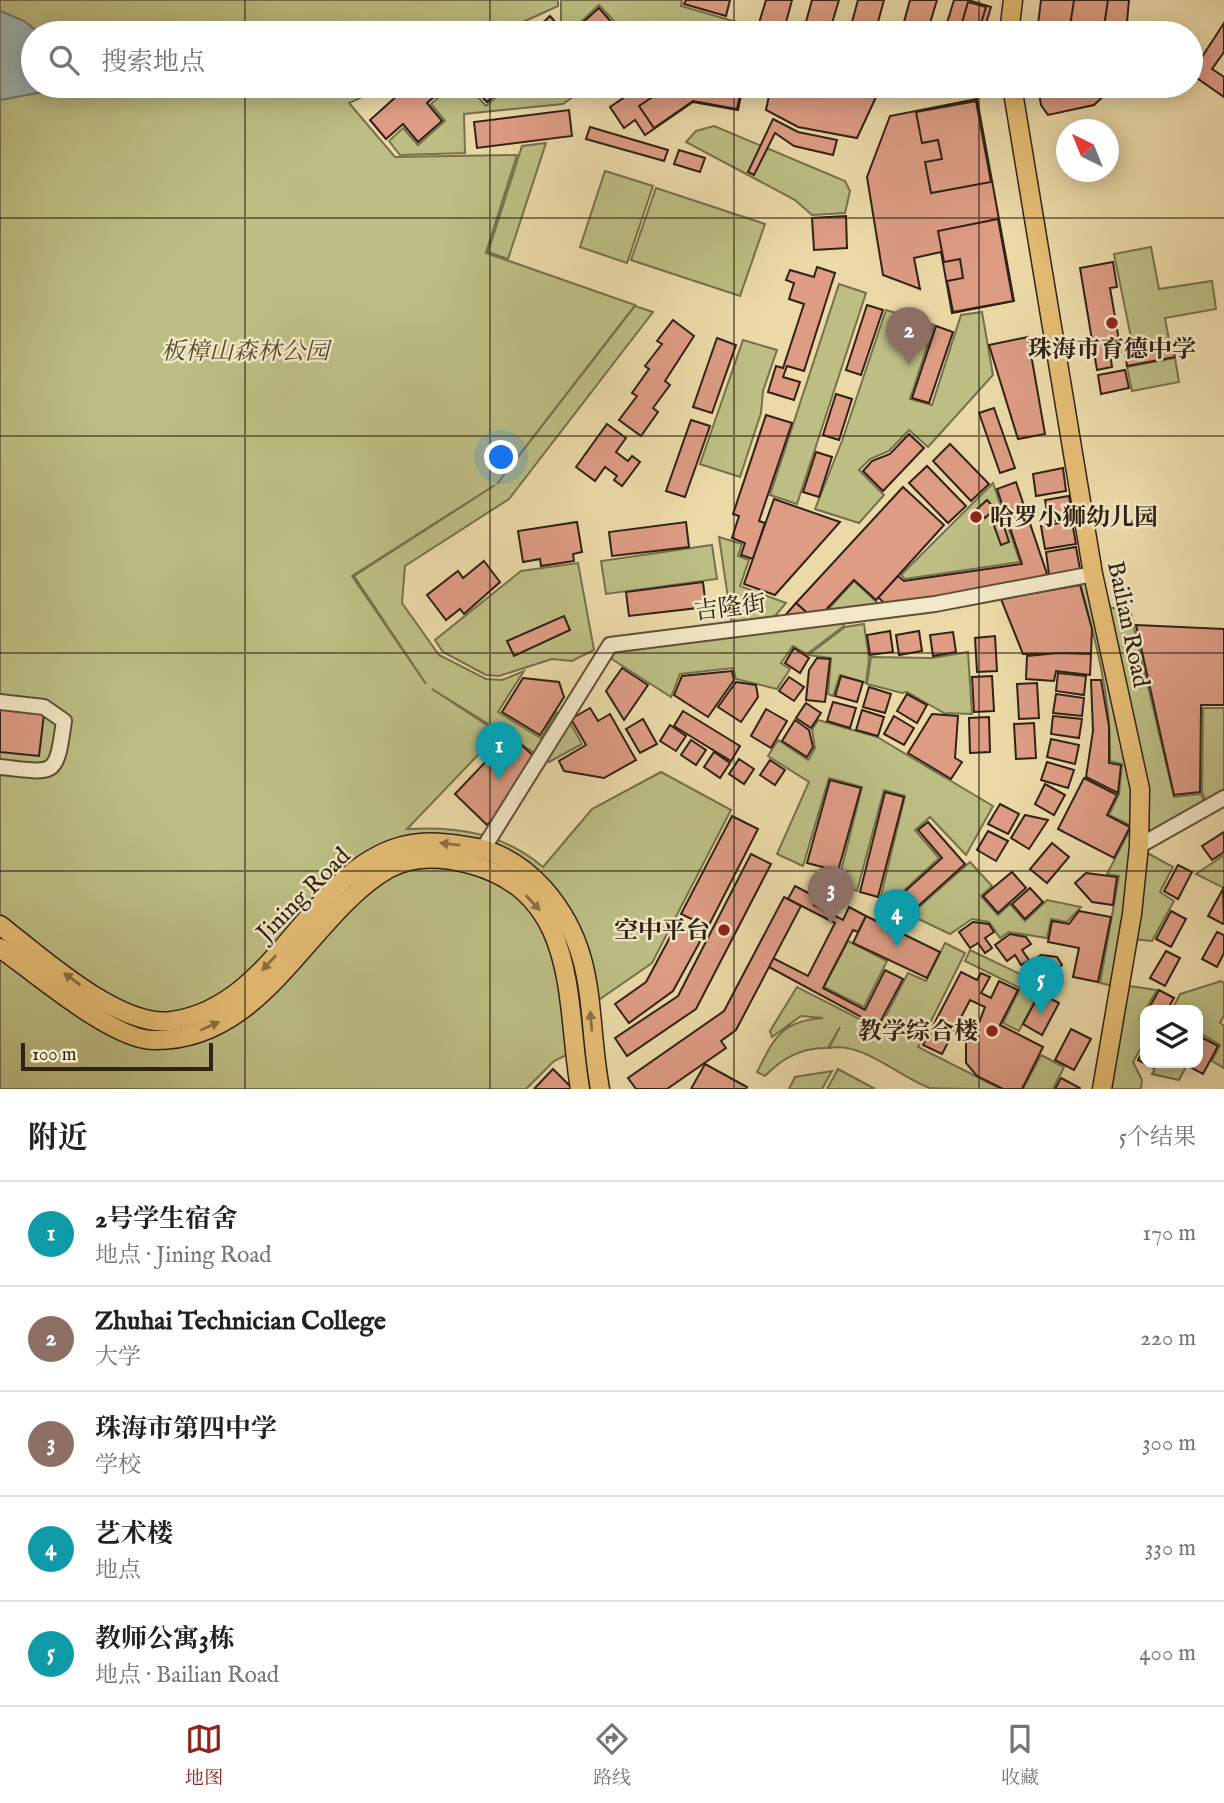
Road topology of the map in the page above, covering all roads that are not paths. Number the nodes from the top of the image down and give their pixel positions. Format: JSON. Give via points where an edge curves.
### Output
{"nodes":[{"id":1,"x":1013,"y":0,"type":"edge"},
{"id":2,"x":1010,"y":21,"type":"edge"},
{"id":3,"x":1014,"y":98,"type":"edge"},
{"id":4,"x":1093,"y":574,"type":"junction"},
{"id":5,"x":0,"y":702,"type":"edge"},
{"id":6,"x":0,"y":767,"type":"edge"},
{"id":7,"x":1224,"y":798,"type":"edge"},
{"id":8,"x":1139,"y":846,"type":"junction"},
{"id":9,"x":482,"y":849,"type":"junction"},
{"id":10,"x":0,"y":925,"type":"edge"},
{"id":11,"x":0,"y":948,"type":"edge"},
{"id":12,"x":580,"y":1089,"type":"edge"},
{"id":13,"x":600,"y":1089,"type":"edge"},
{"id":14,"x":1102,"y":1089,"type":"edge"}],
"edges":[{"from":1,"to":2,"type":"main road"},
{"from":3,"to":4,"type":"main road","name":"Bailian Road"},
{"from":4,"to":8,"type":"main road","name":"Bailian Road","via":[[1140,789]]},
{"from":4,"to":9,"type":"lane","name":"吉隆街","via":[[935,604],[610,645]]},
{"from":5,"to":6,"type":"lane","via":[[44,707],[64,721],[59,761],[51,768]]},
{"from":7,"to":8,"type":"lane"},
{"from":8,"to":14,"type":"main road","name":"Bailian Road"},
{"from":9,"to":10,"type":"main road","name":"Jining Road","one_way":true,"via":[[425,842],[379,856],[338,886],[245,986],[197,1015],[172,1021],[151,1022],[112,1008]]},
{"from":13,"to":9,"type":"main road","name":"Jining Road","one_way":true,"via":[[587,977],[574,930],[537,882],[513,861]]},
{"from":11,"to":12,"type":"main road","name":"Jining Road","one_way":true,"via":[[117,1030],[153,1040],[179,1037],[224,1020],[277,981],[352,898],[389,869],[422,859],[460,862],[500,874],[548,920],[565,964]]}]}
